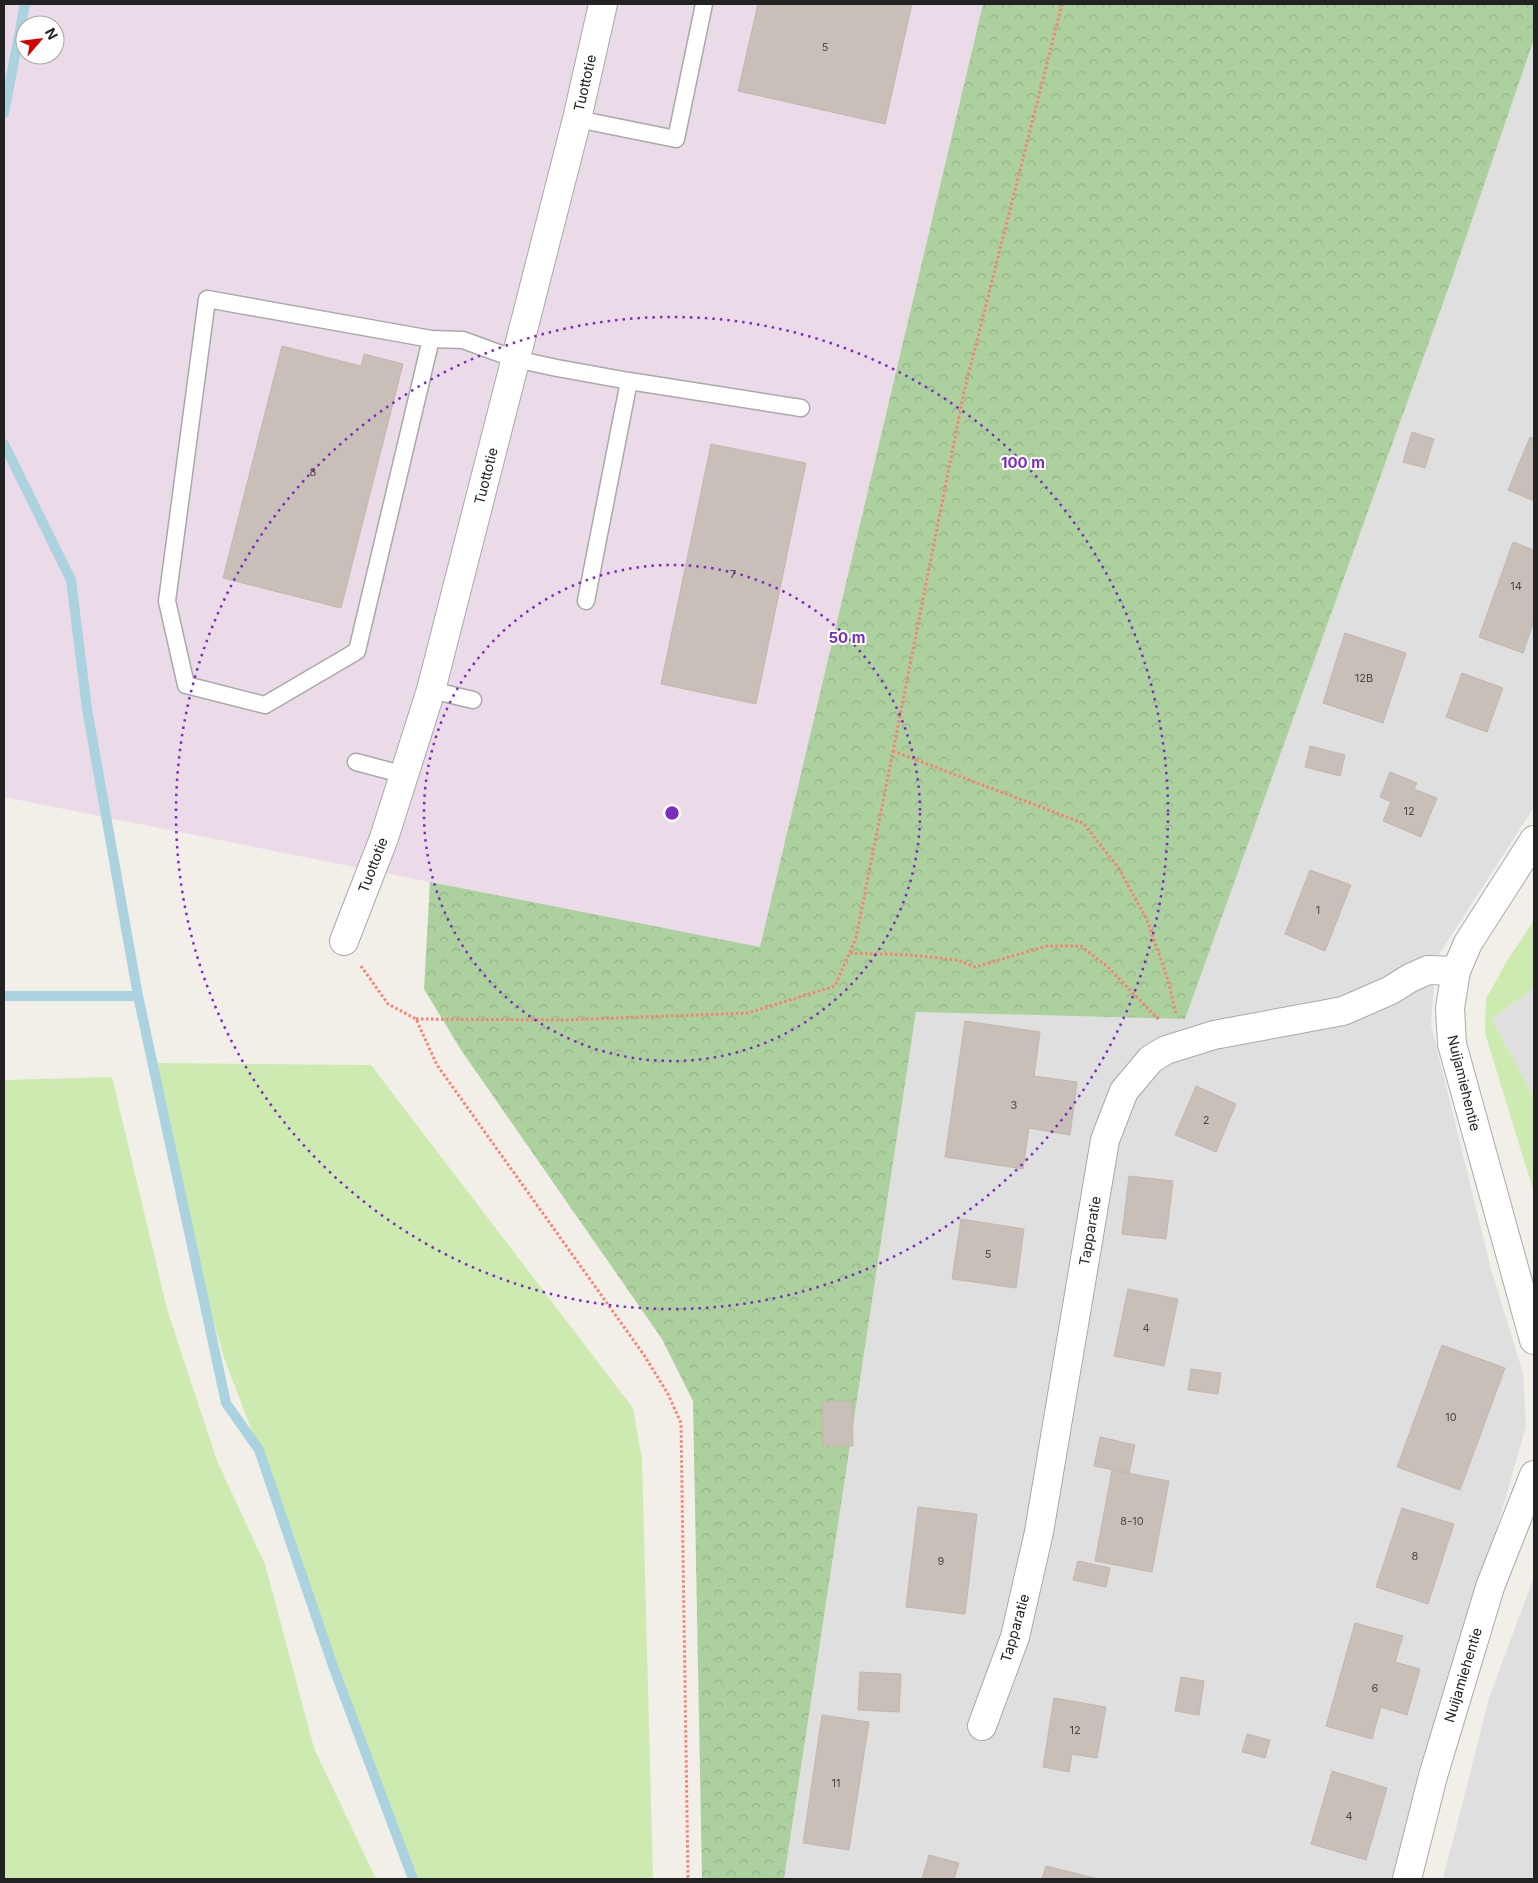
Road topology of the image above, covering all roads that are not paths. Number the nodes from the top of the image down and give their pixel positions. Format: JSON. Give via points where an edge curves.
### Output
{"nodes":[{"id":1,"x":603,"y":4,"type":"edge"},
{"id":2,"x":704,"y":4,"type":"edge"},
{"id":3,"x":576,"y":119,"type":"junction"},
{"id":4,"x":431,"y":339,"type":"junction"},
{"id":5,"x":516,"y":359,"type":"junction"},
{"id":6,"x":629,"y":381,"type":"junction"},
{"id":7,"x":800,"y":408,"type":"dead end"},
{"id":8,"x":586,"y":601,"type":"dead end"},
{"id":9,"x":431,"y":690,"type":"junction"},
{"id":10,"x":473,"y":700,"type":"dead end"},
{"id":11,"x":356,"y":762,"type":"dead end"},
{"id":12,"x":405,"y":775,"type":"junction"},
{"id":13,"x":1534,"y":840,"type":"edge"},
{"id":14,"x":344,"y":941,"type":"road end"},
{"id":15,"x":1456,"y":971,"type":"junction"},
{"id":16,"x":1534,"y":1340,"type":"edge"},
{"id":17,"x":1534,"y":1475,"type":"edge"},
{"id":18,"x":982,"y":1726,"type":"dead end"},
{"id":19,"x":1407,"y":1879,"type":"edge"}],
"edges":[{"from":1,"to":3,"type":"street","name":"Tuottotie"},
{"from":2,"to":3,"type":"lane","via":[[676,139]]},
{"from":3,"to":5,"type":"street","name":"Tuottotie"},
{"from":4,"to":4,"type":"lane","via":[[207,299],[167,601],[186,685],[265,706],[358,651]]},
{"from":4,"to":5,"type":"lane","via":[[463,340]]},
{"from":5,"to":6,"type":"lane"},
{"from":5,"to":9,"type":"street","name":"Tuottotie"},
{"from":6,"to":7,"type":"lane"},
{"from":6,"to":8,"type":"lane"},
{"from":9,"to":10,"type":"lane"},
{"from":9,"to":12,"type":"street","name":"Tuottotie"},
{"from":11,"to":12,"type":"lane"},
{"from":12,"to":14,"type":"street","name":"Tuottotie"},
{"from":13,"to":15,"type":"street","name":"Nuijamiehentie","via":[[1468,943]]},
{"from":15,"to":16,"type":"street","name":"Nuijamiehentie","via":[[1450,1008],[1452,1044]]},
{"from":15,"to":18,"type":"street","name":"Tapparatie","via":[[1428,970],[1343,1011],[1214,1035],[1166,1050],[1151,1059],[1124,1091],[1106,1140],[1039,1532],[1015,1637]]},
{"from":17,"to":19,"type":"street","name":"Nuijamiehentie","via":[[1490,1587],[1433,1776]]}]}
